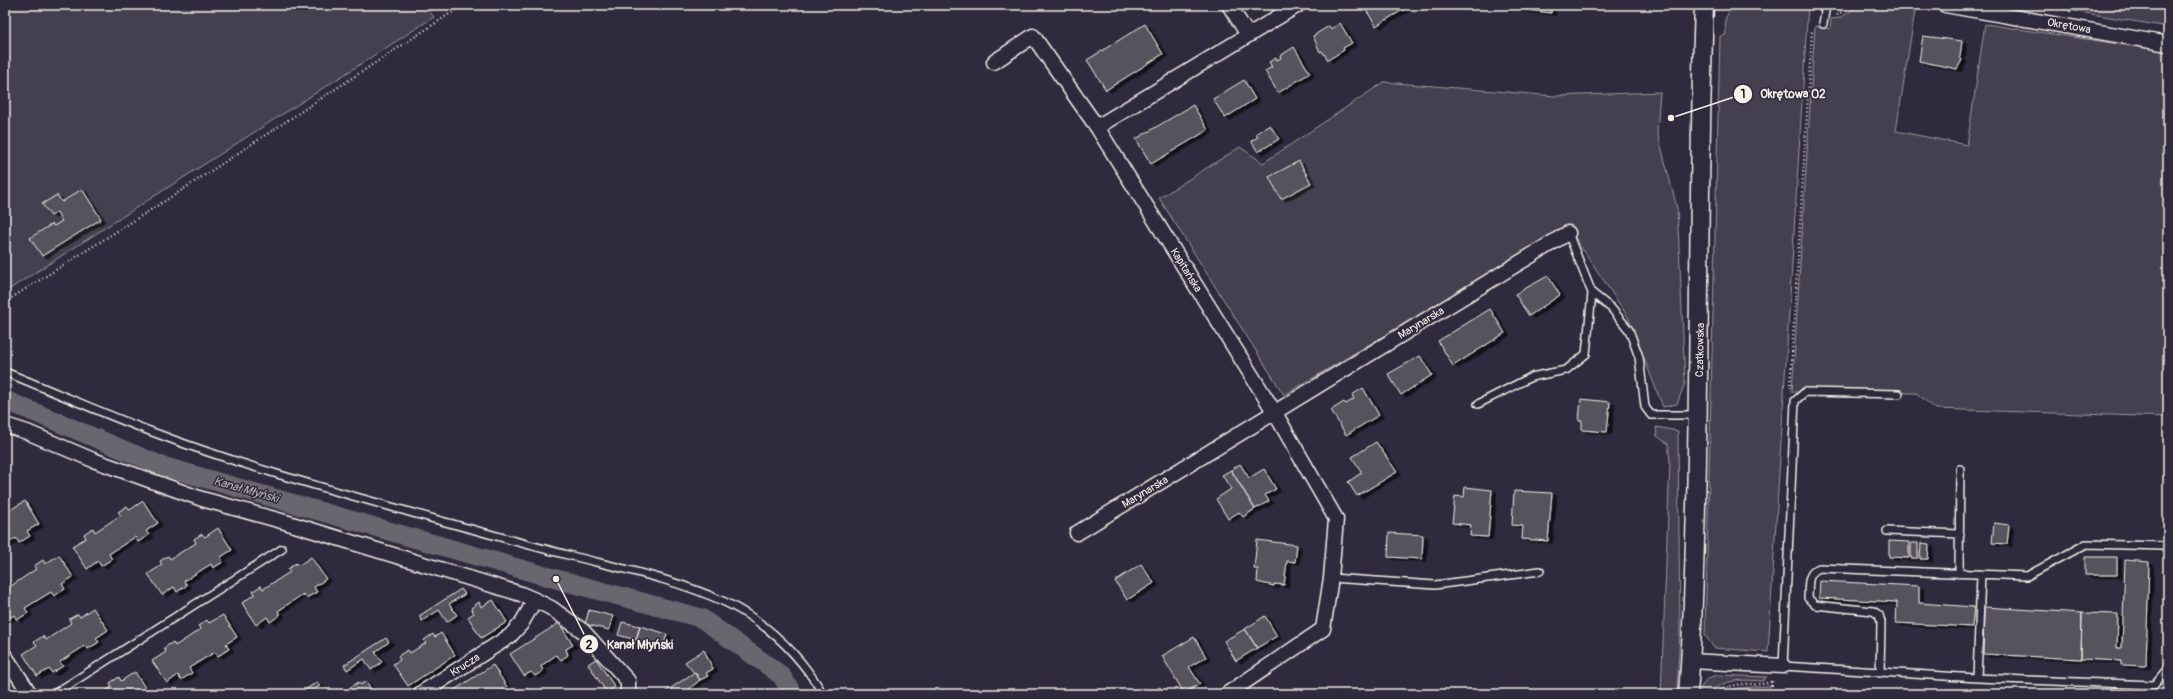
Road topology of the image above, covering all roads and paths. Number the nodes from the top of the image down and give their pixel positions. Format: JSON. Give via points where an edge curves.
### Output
{"nodes":[{"id":1,"x":463,"y":5,"type":"edge"},
{"id":2,"x":1229,"y":5,"type":"edge"},
{"id":3,"x":1298,"y":5,"type":"edge"},
{"id":4,"x":1704,"y":5,"type":"edge"},
{"id":5,"x":1826,"y":5,"type":"edge"},
{"id":6,"x":1945,"y":5,"type":"edge"},
{"id":7,"x":1823,"y":24,"type":"dead end"},
{"id":8,"x":1812,"y":28,"type":"dead end"},
{"id":9,"x":1248,"y":35,"type":"junction"},
{"id":10,"x":2168,"y":44,"type":"edge"},
{"id":11,"x":994,"y":62,"type":"dead end"},
{"id":12,"x":1097,"y":127,"type":"junction"},
{"id":13,"x":1568,"y":233,"type":"joint"},
{"id":14,"x":1592,"y":293,"type":"junction"},
{"id":15,"x":5,"y":302,"type":"edge"},
{"id":16,"x":5,"y":372,"type":"edge"},
{"id":17,"x":1789,"y":393,"type":"dead end"},
{"id":18,"x":1899,"y":394,"type":"dead end"},
{"id":19,"x":1478,"y":404,"type":"dead end"},
{"id":20,"x":1275,"y":413,"type":"junction"},
{"id":21,"x":1698,"y":415,"type":"junction"},
{"id":22,"x":5,"y":425,"type":"edge"},
{"id":23,"x":1960,"y":469,"type":"dead end"},
{"id":24,"x":1887,"y":531,"type":"dead end"},
{"id":25,"x":1077,"y":533,"type":"dead end"},
{"id":26,"x":1960,"y":534,"type":"junction"},
{"id":27,"x":282,"y":549,"type":"dead end"},
{"id":28,"x":2168,"y":553,"type":"edge"},
{"id":29,"x":1540,"y":571,"type":"dead end"},
{"id":30,"x":1959,"y":574,"type":"junction"},
{"id":31,"x":1981,"y":574,"type":"junction"},
{"id":32,"x":1331,"y":578,"type":"junction"},
{"id":33,"x":535,"y":600,"type":"junction"},
{"id":34,"x":5,"y":656,"type":"edge"},
{"id":35,"x":1691,"y":661,"type":"junction"},
{"id":36,"x":1778,"y":666,"type":"junction"},
{"id":37,"x":2168,"y":668,"type":"edge"},
{"id":38,"x":1880,"y":673,"type":"junction"},
{"id":39,"x":1976,"y":678,"type":"junction"},
{"id":40,"x":1771,"y":682,"type":"junction"},
{"id":41,"x":30,"y":694,"type":"edge"},
{"id":42,"x":54,"y":694,"type":"edge"},
{"id":43,"x":420,"y":694,"type":"edge"},
{"id":44,"x":628,"y":694,"type":"edge"},
{"id":45,"x":823,"y":694,"type":"edge"},
{"id":46,"x":1227,"y":694,"type":"edge"},
{"id":47,"x":1688,"y":694,"type":"edge"},
{"id":48,"x":1712,"y":694,"type":"edge"},
{"id":49,"x":1771,"y":694,"type":"edge"}],
"edges":[{"from":1,"to":15,"type":"path","via":[[179,192]]},
{"from":2,"to":9,"type":"street"},
{"from":3,"to":9,"type":"street"},
{"from":4,"to":21,"type":"street","name":"Czatkowska","via":[[1699,195],[1701,285]]},
{"from":5,"to":7,"type":"lane"},
{"from":6,"to":10,"type":"street","name":"Okrętowa"},
{"from":8,"to":17,"type":"path"},
{"from":9,"to":12,"type":"street"},
{"from":11,"to":12,"type":"street","name":"Kapitańska","via":[[1033,36]]},
{"from":12,"to":20,"type":"street","name":"Kapitańska"},
{"from":13,"to":14,"type":"lane"},
{"from":13,"to":20,"type":"street","name":"Marynarska"},
{"from":14,"to":19,"type":"lane","via":[[1586,354],[1566,370],[1531,377]]},
{"from":14,"to":21,"type":"lane","via":[[1611,308],[1629,330],[1638,356],[1645,407],[1651,415]]},
{"from":16,"to":45,"type":"lane","via":[[155,433],[218,455],[337,492],[643,574],[704,593],[754,618],[778,638],[800,662]]},
{"from":18,"to":36,"type":"lane","via":[[1805,392],[1795,401]]},
{"from":20,"to":25,"type":"street","name":"Marynarska"},
{"from":20,"to":32,"type":"street","via":[[1336,519]]},
{"from":21,"to":35,"type":"street","name":"Czatkowska"},
{"from":22,"to":33,"type":"street","via":[[202,499],[285,522]]},
{"from":23,"to":26,"type":"lane"},
{"from":24,"to":26,"type":"lane"},
{"from":26,"to":30,"type":"lane"},
{"from":27,"to":42,"type":"lane"},
{"from":28,"to":31,"type":"lane","via":[[2164,546],[2086,544],[2027,576]]},
{"from":29,"to":32,"type":"lane","via":[[1435,585]]},
{"from":30,"to":31,"type":"lane"},
{"from":30,"to":38,"type":"lane","via":[[1819,568],[1812,571],[1809,577],[1808,598],[1815,605],[1873,611],[1879,615],[1882,622]]},
{"from":31,"to":39,"type":"lane"},
{"from":32,"to":46,"type":"street","via":[[1323,629]]},
{"from":33,"to":43,"type":"street","name":"Krucza","via":[[521,624],[510,636]]},
{"from":33,"to":44,"type":"street","via":[[583,631],[628,682]]},
{"from":34,"to":41,"type":"street"},
{"from":35,"to":36,"type":"street"},
{"from":35,"to":47,"type":"street","name":"Czatkowska"},
{"from":36,"to":38,"type":"lane"},
{"from":36,"to":40,"type":"path"},
{"from":37,"to":39,"type":"lane","via":[[2154,685]]},
{"from":38,"to":39,"type":"lane"},
{"from":40,"to":48,"type":"path","via":[[1726,687]]},
{"from":40,"to":49,"type":"path"}]}
